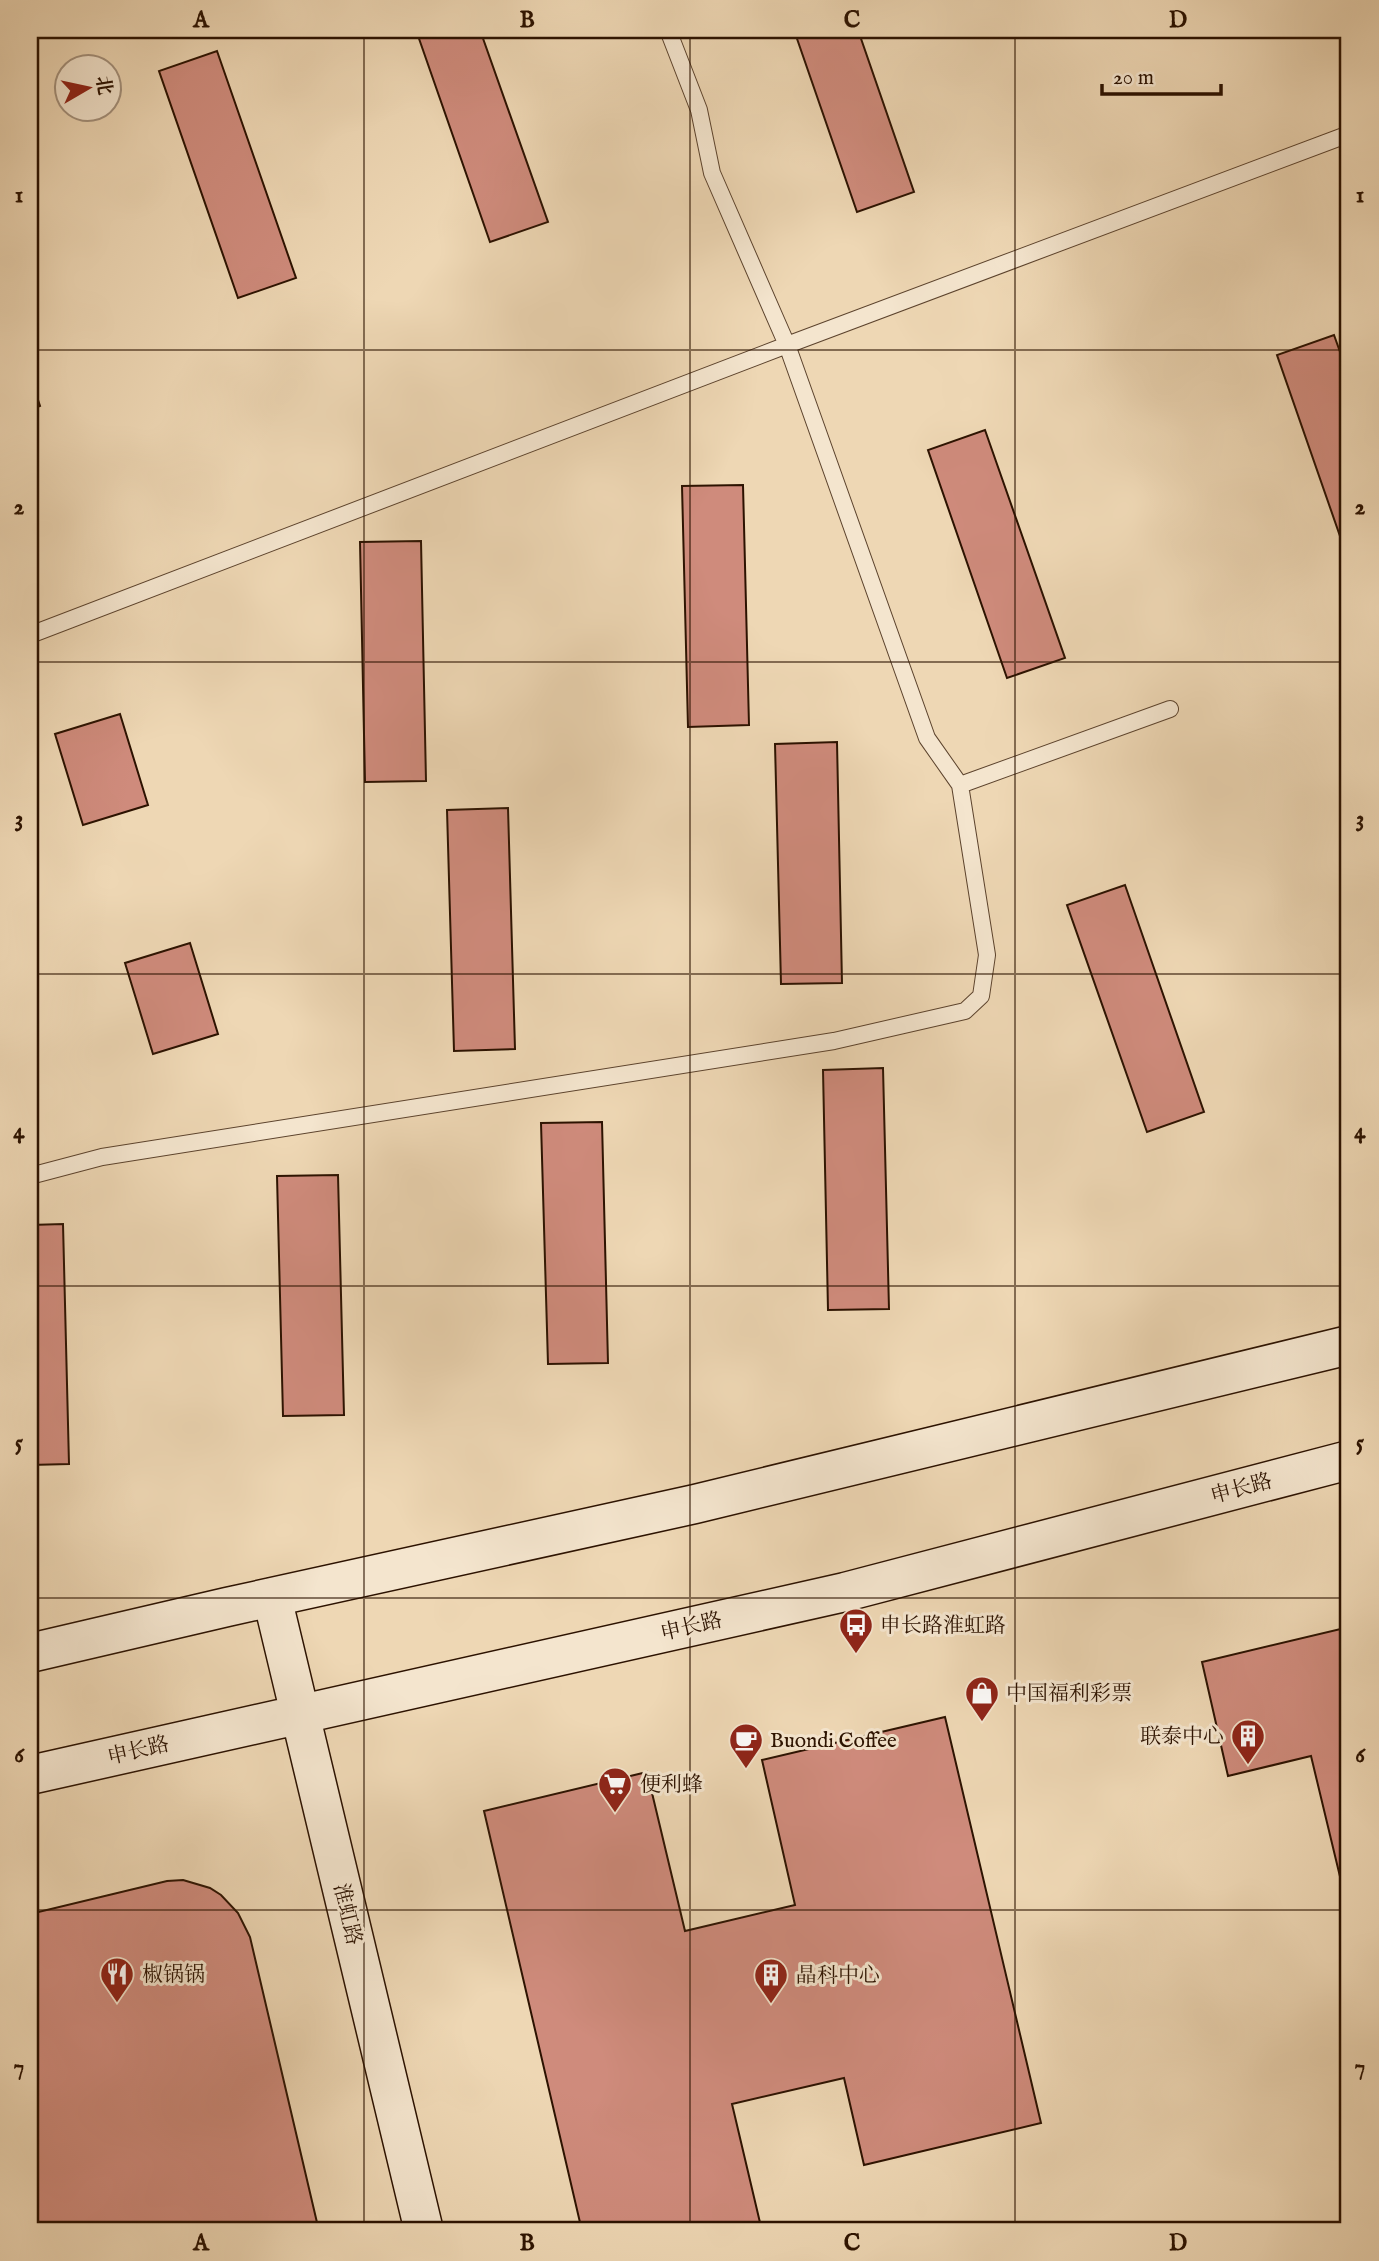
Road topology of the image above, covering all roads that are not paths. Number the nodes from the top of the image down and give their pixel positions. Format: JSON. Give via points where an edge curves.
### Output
{"nodes":[{"id":1,"x":668,"y":30,"type":"edge"},
{"id":2,"x":1349,"y":134,"type":"edge"},
{"id":3,"x":787,"y":345,"type":"junction"},
{"id":4,"x":30,"y":635,"type":"edge"},
{"id":5,"x":1170,"y":709,"type":"dead end"},
{"id":6,"x":960,"y":785,"type":"junction"},
{"id":7,"x":30,"y":1176,"type":"edge"},
{"id":8,"x":1349,"y":1345,"type":"edge"},
{"id":9,"x":1349,"y":1460,"type":"edge"},
{"id":10,"x":272,"y":1597,"type":"junction"},
{"id":11,"x":30,"y":1653,"type":"edge"},
{"id":12,"x":300,"y":1713,"type":"junction"},
{"id":13,"x":30,"y":1775,"type":"edge"},
{"id":14,"x":424,"y":2231,"type":"edge"}],
"edges":[{"from":1,"to":3,"type":"lane","via":[[699,110],[712,173]]},
{"from":2,"to":3,"type":"lane"},
{"from":3,"to":4,"type":"lane"},
{"from":3,"to":6,"type":"lane","via":[[928,738]]},
{"from":5,"to":6,"type":"lane"},
{"from":6,"to":7,"type":"lane","via":[[987,955],[981,996],[965,1011],[834,1041],[116,1155]]},
{"from":8,"to":10,"type":"main road","via":[[695,1504]]},
{"from":9,"to":12,"type":"main road","name":"申长路","via":[[845,1592]]},
{"from":10,"to":11,"type":"main road"},
{"from":10,"to":12,"type":"main road","name":"淮虹路"},
{"from":12,"to":13,"type":"main road","name":"申长路"},
{"from":12,"to":14,"type":"main road","name":"淮虹路"}]}
